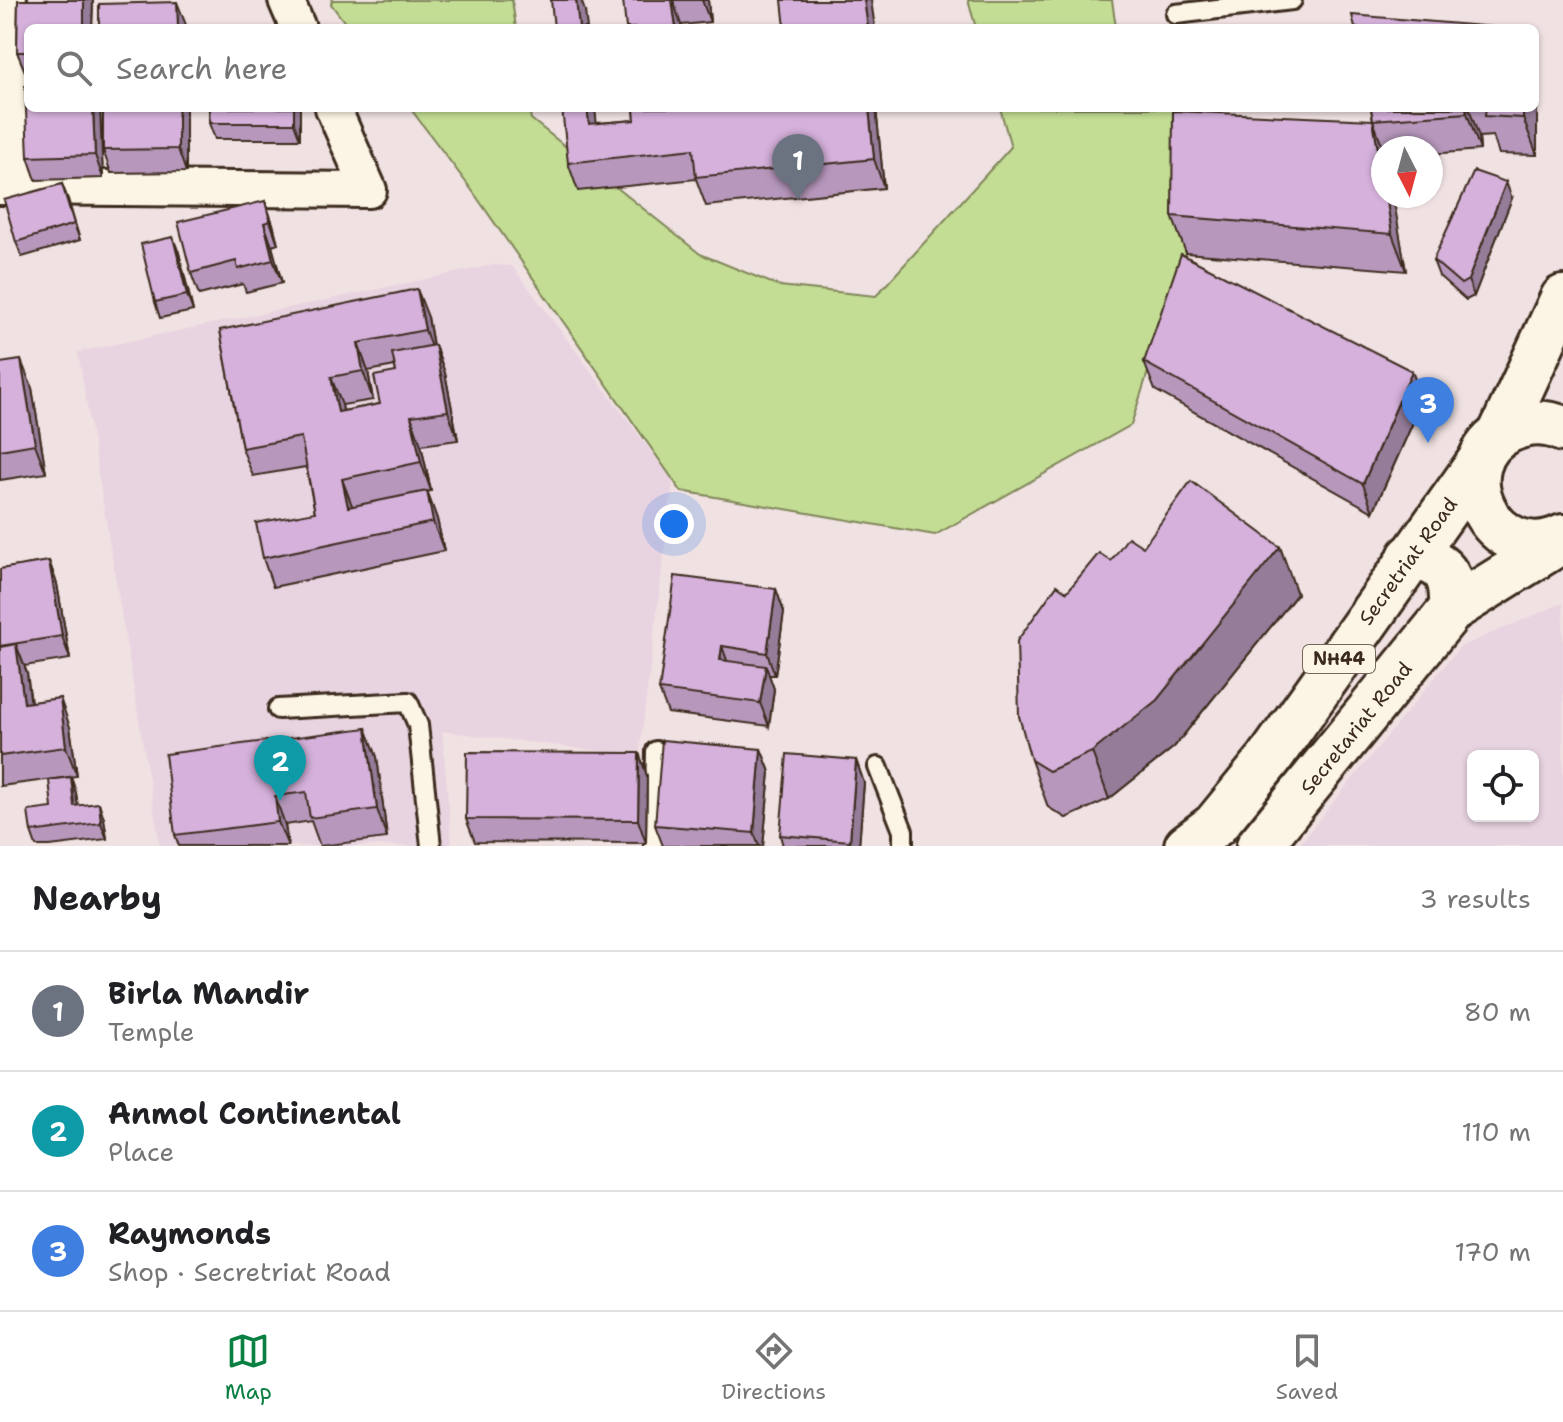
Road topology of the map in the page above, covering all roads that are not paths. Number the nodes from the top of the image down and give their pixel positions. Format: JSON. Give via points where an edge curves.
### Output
{"nodes":[{"id":1,"x":9,"y":0,"type":"edge"},
{"id":2,"x":286,"y":0,"type":"edge"},
{"id":3,"x":1292,"y":0,"type":"edge"},
{"id":4,"x":1176,"y":14,"type":"dead end"},
{"id":5,"x":296,"y":24,"type":"edge"},
{"id":6,"x":335,"y":112,"type":"edge"},
{"id":7,"x":8,"y":186,"type":"edge"},
{"id":8,"x":1563,"y":298,"type":"edge"},
{"id":9,"x":1563,"y":429,"type":"edge"},
{"id":10,"x":1490,"y":448,"type":"junction"},
{"id":11,"x":1563,"y":538,"type":"edge"},
{"id":12,"x":1410,"y":557,"type":"junction"},
{"id":13,"x":1452,"y":609,"type":"junction"},
{"id":14,"x":278,"y":709,"type":"dead end"},
{"id":15,"x":656,"y":751,"type":"dead end"},
{"id":16,"x":878,"y":767,"type":"dead end"},
{"id":17,"x":431,"y":846,"type":"edge"},
{"id":18,"x":654,"y":846,"type":"edge"},
{"id":19,"x":903,"y":846,"type":"edge"},
{"id":20,"x":1187,"y":846,"type":"edge"},
{"id":21,"x":1259,"y":846,"type":"edge"}],
"edges":[{"from":1,"to":7,"type":"street"},
{"from":2,"to":5,"type":"street"},
{"from":3,"to":4,"type":"lane"},
{"from":6,"to":7,"type":"street","via":[[369,190]]},
{"from":8,"to":10,"type":"highway","number":"NH44"},
{"from":9,"to":10,"type":"highway","via":[[1519,425]]},
{"from":10,"to":11,"type":"highway","number":"NH44","via":[[1476,482],[1478,503],[1491,524],[1527,544]]},
{"from":10,"to":12,"type":"highway","name":"Secretriat Road","number":"NH44"},
{"from":11,"to":13,"type":"highway","number":"NH44"},
{"from":12,"to":13,"type":"highway","via":[[1432,560],[1444,571],[1452,587]]},
{"from":12,"to":20,"type":"highway","name":"Secretriat Road","number":"NH44","via":[[1269,759],[1215,825]]},
{"from":13,"to":21,"type":"highway","name":"Secretariat Road","number":"NH44"},
{"from":14,"to":17,"type":"lane","via":[[408,702],[418,725]]},
{"from":15,"to":18,"type":"lane"},
{"from":16,"to":19,"type":"lane","via":[[903,831]]}]}
